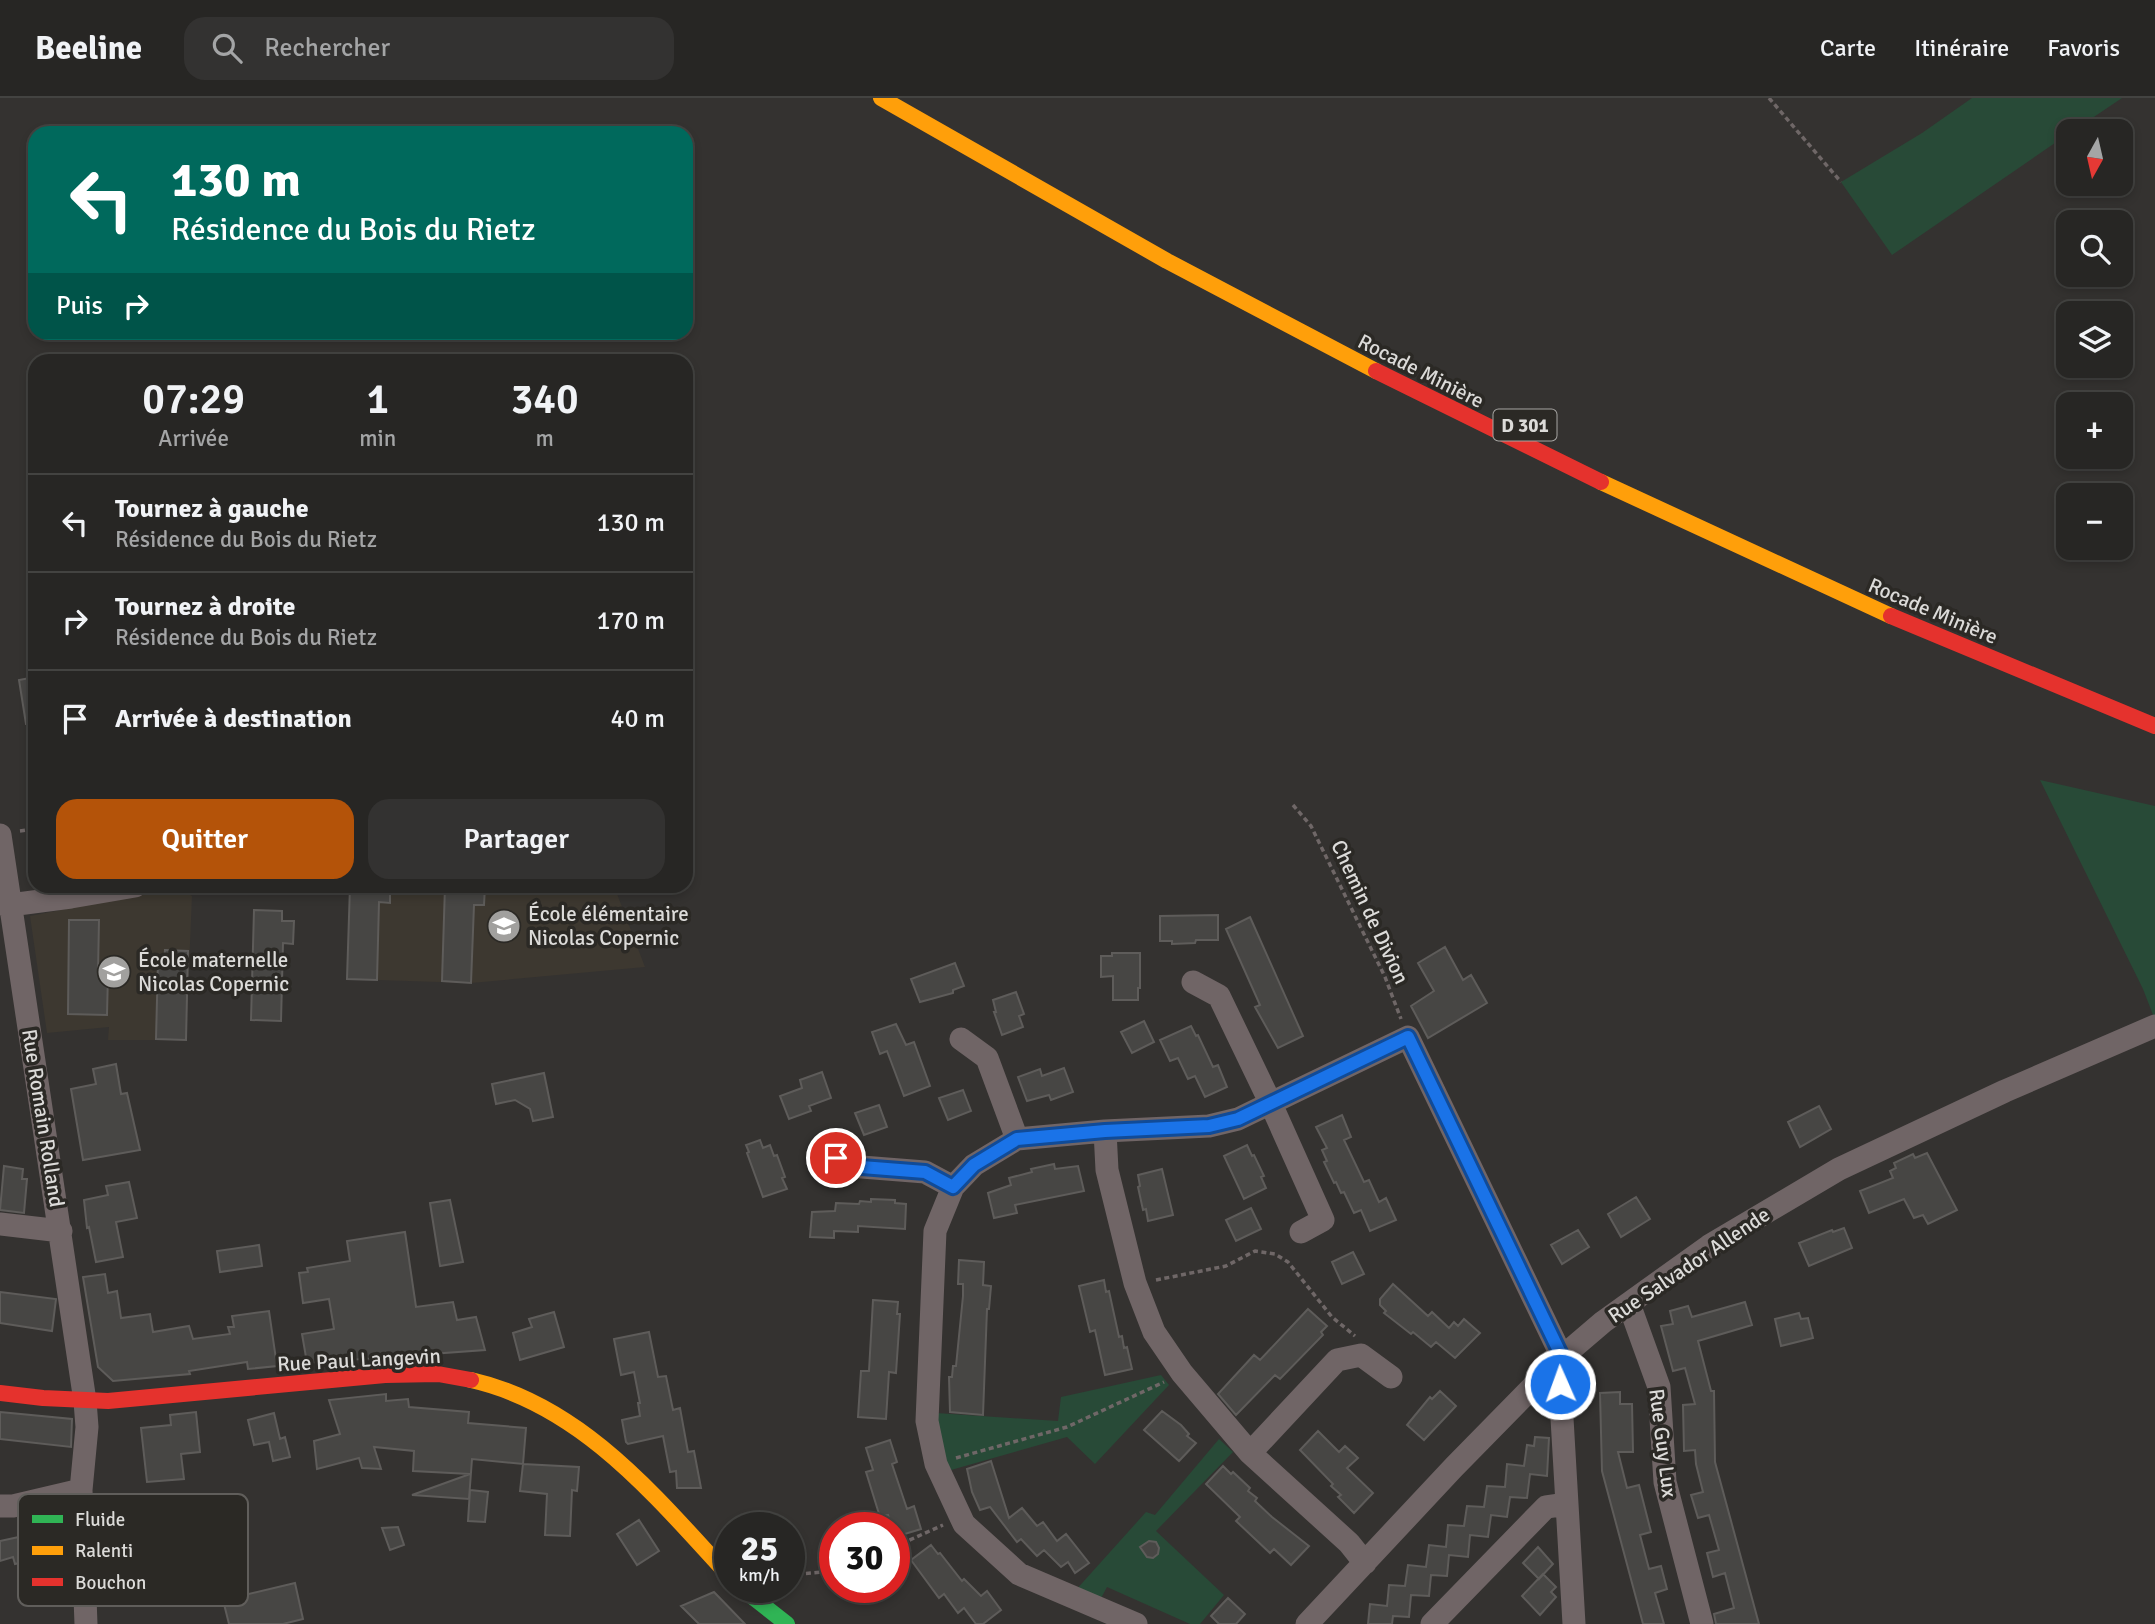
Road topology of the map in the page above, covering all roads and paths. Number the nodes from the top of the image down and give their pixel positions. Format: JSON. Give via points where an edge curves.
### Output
{"nodes":[{"id":1,"x":881,"y":98,"type":"edge"},
{"id":2,"x":1769,"y":98,"type":"edge"},
{"id":3,"x":1841,"y":182,"type":"dead end"},
{"id":4,"x":2155,"y":726,"type":"edge"},
{"id":5,"x":1293,"y":805,"type":"dead end"},
{"id":6,"x":0,"y":835,"type":"edge"},
{"id":7,"x":84,"y":893,"type":"edge"},
{"id":8,"x":5,"y":904,"type":"edge"},
{"id":9,"x":1193,"y":982,"type":"dead end"},
{"id":10,"x":2155,"y":1026,"type":"edge"},
{"id":11,"x":1408,"y":1037,"type":"junction"},
{"id":12,"x":961,"y":1039,"type":"dead end"},
{"id":13,"x":1271,"y":1104,"type":"junction"},
{"id":14,"x":1105,"y":1131,"type":"junction"},
{"id":15,"x":1017,"y":1139,"type":"junction"},
{"id":16,"x":823,"y":1150,"type":"dead end"},
{"id":17,"x":953,"y":1187,"type":"junction"},
{"id":18,"x":0,"y":1224,"type":"edge"},
{"id":19,"x":61,"y":1231,"type":"junction"},
{"id":20,"x":1301,"y":1232,"type":"dead end"},
{"id":21,"x":1135,"y":1283,"type":"junction"},
{"id":22,"x":1629,"y":1304,"type":"junction"},
{"id":23,"x":1361,"y":1355,"type":"junction"},
{"id":24,"x":1562,"y":1357,"type":"junction"},
{"id":25,"x":1182,"y":1373,"type":"junction"},
{"id":26,"x":1391,"y":1377,"type":"dead end"},
{"id":27,"x":0,"y":1393,"type":"edge"},
{"id":28,"x":85,"y":1401,"type":"junction"},
{"id":29,"x":1250,"y":1453,"type":"junction"},
{"id":30,"x":936,"y":1464,"type":"junction"},
{"id":31,"x":81,"y":1490,"type":"junction"},
{"id":32,"x":64,"y":1494,"type":"edge"},
{"id":33,"x":81,"y":1494,"type":"edge"},
{"id":34,"x":1567,"y":1504,"type":"junction"},
{"id":35,"x":18,"y":1505,"type":"edge"},
{"id":36,"x":0,"y":1506,"type":"edge"},
{"id":37,"x":961,"y":1517,"type":"junction"},
{"id":38,"x":910,"y":1541,"type":"edge"},
{"id":39,"x":714,"y":1560,"type":"edge"},
{"id":40,"x":1365,"y":1563,"type":"junction"},
{"id":41,"x":760,"y":1603,"type":"edge"},
{"id":42,"x":85,"y":1606,"type":"edge"},
{"id":43,"x":86,"y":1624,"type":"edge"},
{"id":44,"x":787,"y":1624,"type":"edge"},
{"id":45,"x":1136,"y":1624,"type":"edge"},
{"id":46,"x":1307,"y":1624,"type":"edge"},
{"id":47,"x":1432,"y":1624,"type":"edge"},
{"id":48,"x":1574,"y":1624,"type":"edge"},
{"id":49,"x":1702,"y":1624,"type":"edge"}],
"edges":[{"from":1,"to":4,"type":"main road","name":"Rocade Minière","number":"D 301","via":[[1223,292],[1497,432],[1875,609]]},
{"from":2,"to":3,"type":"path"},
{"from":5,"to":11,"type":"path","name":"Chemin de Divion","via":[[1317,837],[1385,977]]},
{"from":6,"to":8,"type":"street","name":"Rue Romain Rolland"},
{"from":7,"to":8,"type":"street"},
{"from":8,"to":19,"type":"street","name":"Rue Romain Rolland"},
{"from":9,"to":13,"type":"street","via":[[1219,996]]},
{"from":10,"to":22,"type":"street","name":"Rue Salvador Allende","via":[[1839,1169],[1709,1246]]},
{"from":11,"to":13,"type":"street"},
{"from":11,"to":24,"type":"street"},
{"from":12,"to":15,"type":"street","via":[[987,1058]]},
{"from":13,"to":14,"type":"street","via":[[1209,1126]]},
{"from":13,"to":20,"type":"street","via":[[1323,1220]]},
{"from":14,"to":15,"type":"street"},
{"from":14,"to":21,"type":"street","via":[[1107,1170]]},
{"from":15,"to":17,"type":"street","via":[[974,1165]]},
{"from":16,"to":17,"type":"street","via":[[849,1166],[925,1172]]},
{"from":17,"to":30,"type":"street","via":[[935,1231],[927,1421]]},
{"from":18,"to":19,"type":"street"},
{"from":19,"to":28,"type":"street","name":"Rue Romain Rolland"},
{"from":21,"to":23,"type":"path","via":[[1226,1266],[1255,1251],[1275,1254],[1288,1262],[1332,1317],[1355,1336]]},
{"from":21,"to":25,"type":"street","via":[[1154,1332]]},
{"from":22,"to":24,"type":"street","name":"Rue Salvador Allende"},
{"from":22,"to":49,"type":"street","name":"Rue Guy Lux","via":[[1659,1387],[1665,1482]]},
{"from":23,"to":26,"type":"street"},
{"from":23,"to":29,"type":"street","via":[[1337,1360]]},
{"from":24,"to":34,"type":"street"},
{"from":24,"to":40,"type":"street","name":"Rue Salvador Allende"},
{"from":25,"to":29,"type":"street"},
{"from":25,"to":30,"type":"path","via":[[1067,1427]]},
{"from":27,"to":28,"type":"main road","name":"Rue Paul Langevin"},
{"from":28,"to":31,"type":"street","name":"Rue Romain Rolland"},
{"from":28,"to":39,"type":"main road","name":"Rue Paul Langevin","via":[[385,1375],[457,1376],[487,1383],[555,1412],[593,1440],[646,1487]]},
{"from":29,"to":40,"type":"street"},
{"from":30,"to":37,"type":"street"},
{"from":31,"to":32,"type":"street"},
{"from":31,"to":33,"type":"street","name":"Rue Romain Rolland"},
{"from":34,"to":47,"type":"street","via":[[1546,1507]]},
{"from":34,"to":48,"type":"street"},
{"from":35,"to":36,"type":"street"},
{"from":37,"to":38,"type":"path"},
{"from":37,"to":45,"type":"street","via":[[1019,1574]]},
{"from":40,"to":46,"type":"street","name":"Rue Salvador Allende"},
{"from":41,"to":44,"type":"main road"},
{"from":42,"to":43,"type":"street","name":"Rue Romain Rolland"}]}
